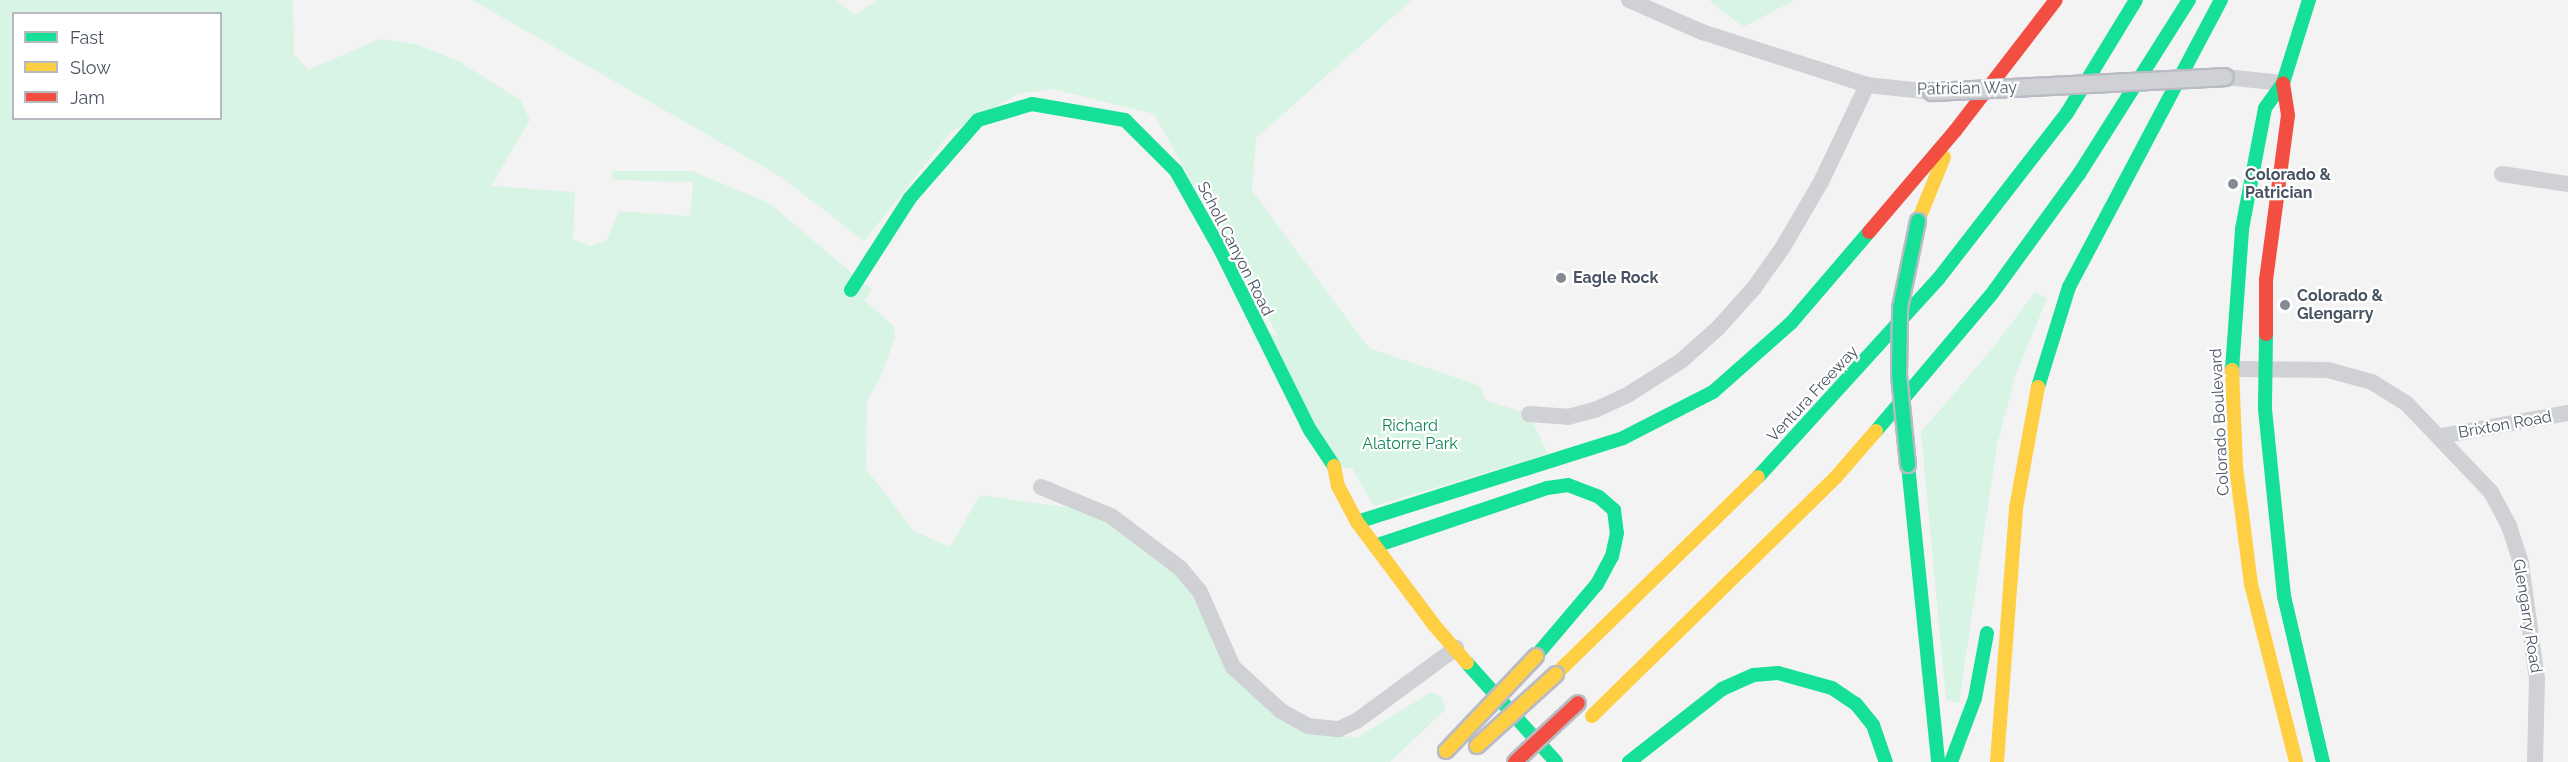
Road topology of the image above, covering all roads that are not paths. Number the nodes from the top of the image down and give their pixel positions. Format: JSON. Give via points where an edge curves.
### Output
{"nodes":[{"id":1,"x":1629,"y":0,"type":"edge"},
{"id":2,"x":2056,"y":0,"type":"edge"},
{"id":3,"x":2136,"y":0,"type":"edge"},
{"id":4,"x":2189,"y":0,"type":"edge"},
{"id":5,"x":2221,"y":0,"type":"edge"},
{"id":6,"x":2310,"y":0,"type":"edge"},
{"id":7,"x":2283,"y":83,"type":"junction"},
{"id":8,"x":1867,"y":84,"type":"junction"},
{"id":9,"x":1955,"y":131,"type":"junction"},
{"id":10,"x":2502,"y":174,"type":"dead end"},
{"id":11,"x":2568,"y":184,"type":"edge"},
{"id":12,"x":851,"y":290,"type":"dead end"},
{"id":13,"x":2042,"y":368,"type":"junction"},
{"id":14,"x":2232,"y":369,"type":"junction"},
{"id":15,"x":2263,"y":369,"type":"junction"},
{"id":16,"x":1826,"y":406,"type":"junction"},
{"id":17,"x":2568,"y":413,"type":"edge"},
{"id":18,"x":1529,"y":414,"type":"dead end"},
{"id":19,"x":2441,"y":436,"type":"junction"},
{"id":20,"x":1806,"y":446,"type":"dead end"},
{"id":21,"x":1836,"y":477,"type":"junction"},
{"id":22,"x":1041,"y":487,"type":"dead end"},
{"id":23,"x":1357,"y":522,"type":"junction"},
{"id":24,"x":1375,"y":546,"type":"junction"},
{"id":25,"x":1996,"y":568,"type":"dead end"},
{"id":26,"x":1713,"y":576,"type":"dead end"},
{"id":27,"x":1639,"y":614,"type":"dead end"},
{"id":28,"x":2289,"y":619,"type":"junction"},
{"id":29,"x":2260,"y":621,"type":"junction"},
{"id":30,"x":1989,"y":622,"type":"dead end"},
{"id":31,"x":1456,"y":648,"type":"junction"},
{"id":32,"x":1560,"y":678,"type":"junction"},
{"id":33,"x":1582,"y":699,"type":"dead end"},
{"id":34,"x":1588,"y":720,"type":"dead end"},
{"id":35,"x":1559,"y":747,"type":"dead end"},
{"id":36,"x":1473,"y":758,"type":"edge"},
{"id":37,"x":1435,"y":762,"type":"edge"},
{"id":38,"x":1515,"y":762,"type":"edge"},
{"id":39,"x":1542,"y":762,"type":"edge"},
{"id":40,"x":1556,"y":762,"type":"edge"},
{"id":41,"x":1629,"y":762,"type":"edge"},
{"id":42,"x":1886,"y":762,"type":"edge"},
{"id":43,"x":1938,"y":762,"type":"edge"},
{"id":44,"x":1951,"y":762,"type":"edge"},
{"id":45,"x":1997,"y":762,"type":"edge"},
{"id":46,"x":2296,"y":762,"type":"edge"},
{"id":47,"x":2323,"y":762,"type":"edge"},
{"id":48,"x":2535,"y":762,"type":"edge"}],
"edges":[{"from":1,"to":8,"type":"street","name":"Patrician Way","via":[[1702,32]]},
{"from":2,"to":9,"type":"main road"},
{"from":3,"to":16,"type":"main road","name":"Ventura Freeway","via":[[2067,113],[2009,191]]},
{"from":4,"to":21,"type":"main road","via":[[2079,174],[1991,295]]},
{"from":5,"to":13,"type":"main road","via":[[2068,287]]},
{"from":6,"to":7,"type":"main road","name":"Colorado Boulevard"},
{"from":7,"to":8,"type":"street","name":"Patrician Way","bridge":true,"via":[[2225,77],[1932,93]]},
{"from":7,"to":14,"type":"main road","name":"Colorado Boulevard","via":[[2265,108],[2244,218]]},
{"from":7,"to":15,"type":"main road","name":"Colorado Boulevard","via":[[2288,115],[2269,241]]},
{"from":8,"to":18,"type":"street","via":[[1821,182],[1783,247],[1755,288],[1718,328],[1681,361],[1595,410],[1568,417]]},
{"from":9,"to":23,"type":"main road","via":[[1791,323],[1713,392],[1623,438]]},
{"from":9,"to":43,"type":"main road","bridge":true,"via":[[1918,221],[1900,308],[1899,375]]},
{"from":10,"to":11,"type":"street"},
{"from":12,"to":23,"type":"main road","name":"Scholl Canyon Road","via":[[910,198],[978,120],[1032,104],[1125,120],[1176,171],[1221,250],[1310,430],[1335,467],[1338,486]]},
{"from":13,"to":25,"type":"main road","via":[[2019,447]]},
{"from":13,"to":45,"type":"main road","via":[[2016,508]]},
{"from":14,"to":15,"type":"street","name":"Glengarry Road"},
{"from":14,"to":29,"type":"main road","name":"Colorado Boulevard","via":[[2242,524]]},
{"from":15,"to":19,"type":"street","name":"Glengarry Road","via":[[2352,374],[2406,403]]},
{"from":15,"to":28,"type":"main road","name":"Colorado Boulevard"},
{"from":16,"to":20,"type":"main road"},
{"from":16,"to":32,"type":"main road","name":"Ventura Freeway"},
{"from":17,"to":19,"type":"street","name":"Brixton Road"},
{"from":19,"to":48,"type":"street","name":"Glengarry Road","via":[[2491,492],[2509,526],[2521,564],[2537,679]]},
{"from":21,"to":26,"type":"main road","via":[[1804,488]]},
{"from":21,"to":34,"type":"main road"},
{"from":22,"to":31,"type":"street","via":[[1112,516],[1180,568],[1200,592],[1233,667],[1281,711],[1308,726],[1339,729],[1358,720]]},
{"from":23,"to":24,"type":"main road","name":"Scholl Canyon Road"},
{"from":24,"to":31,"type":"main road","name":"Scholl Canyon Road","via":[[1434,626]]},
{"from":24,"to":37,"type":"main road","bridge":true,"via":[[1547,488],[1568,485],[1599,497],[1614,510],[1617,533],[1612,556],[1597,584],[1536,656]]},
{"from":27,"to":32,"type":"main road"},
{"from":28,"to":29,"type":"main road"},
{"from":28,"to":47,"type":"main road","name":"Colorado Boulevard"},
{"from":29,"to":46,"type":"main road","name":"Colorado Boulevard"},
{"from":30,"to":44,"type":"main road","via":[[1976,698]]},
{"from":31,"to":40,"type":"main road","name":"Scholl Canyon Road"},
{"from":32,"to":36,"type":"main road","name":"Ventura Freeway","bridge":true},
{"from":33,"to":38,"type":"main road","bridge":true},
{"from":35,"to":39,"type":"main road"},
{"from":41,"to":42,"type":"main road","via":[[1722,689],[1754,675],[1778,673],[1815,682],[1856,704],[1872,725]]}]}
